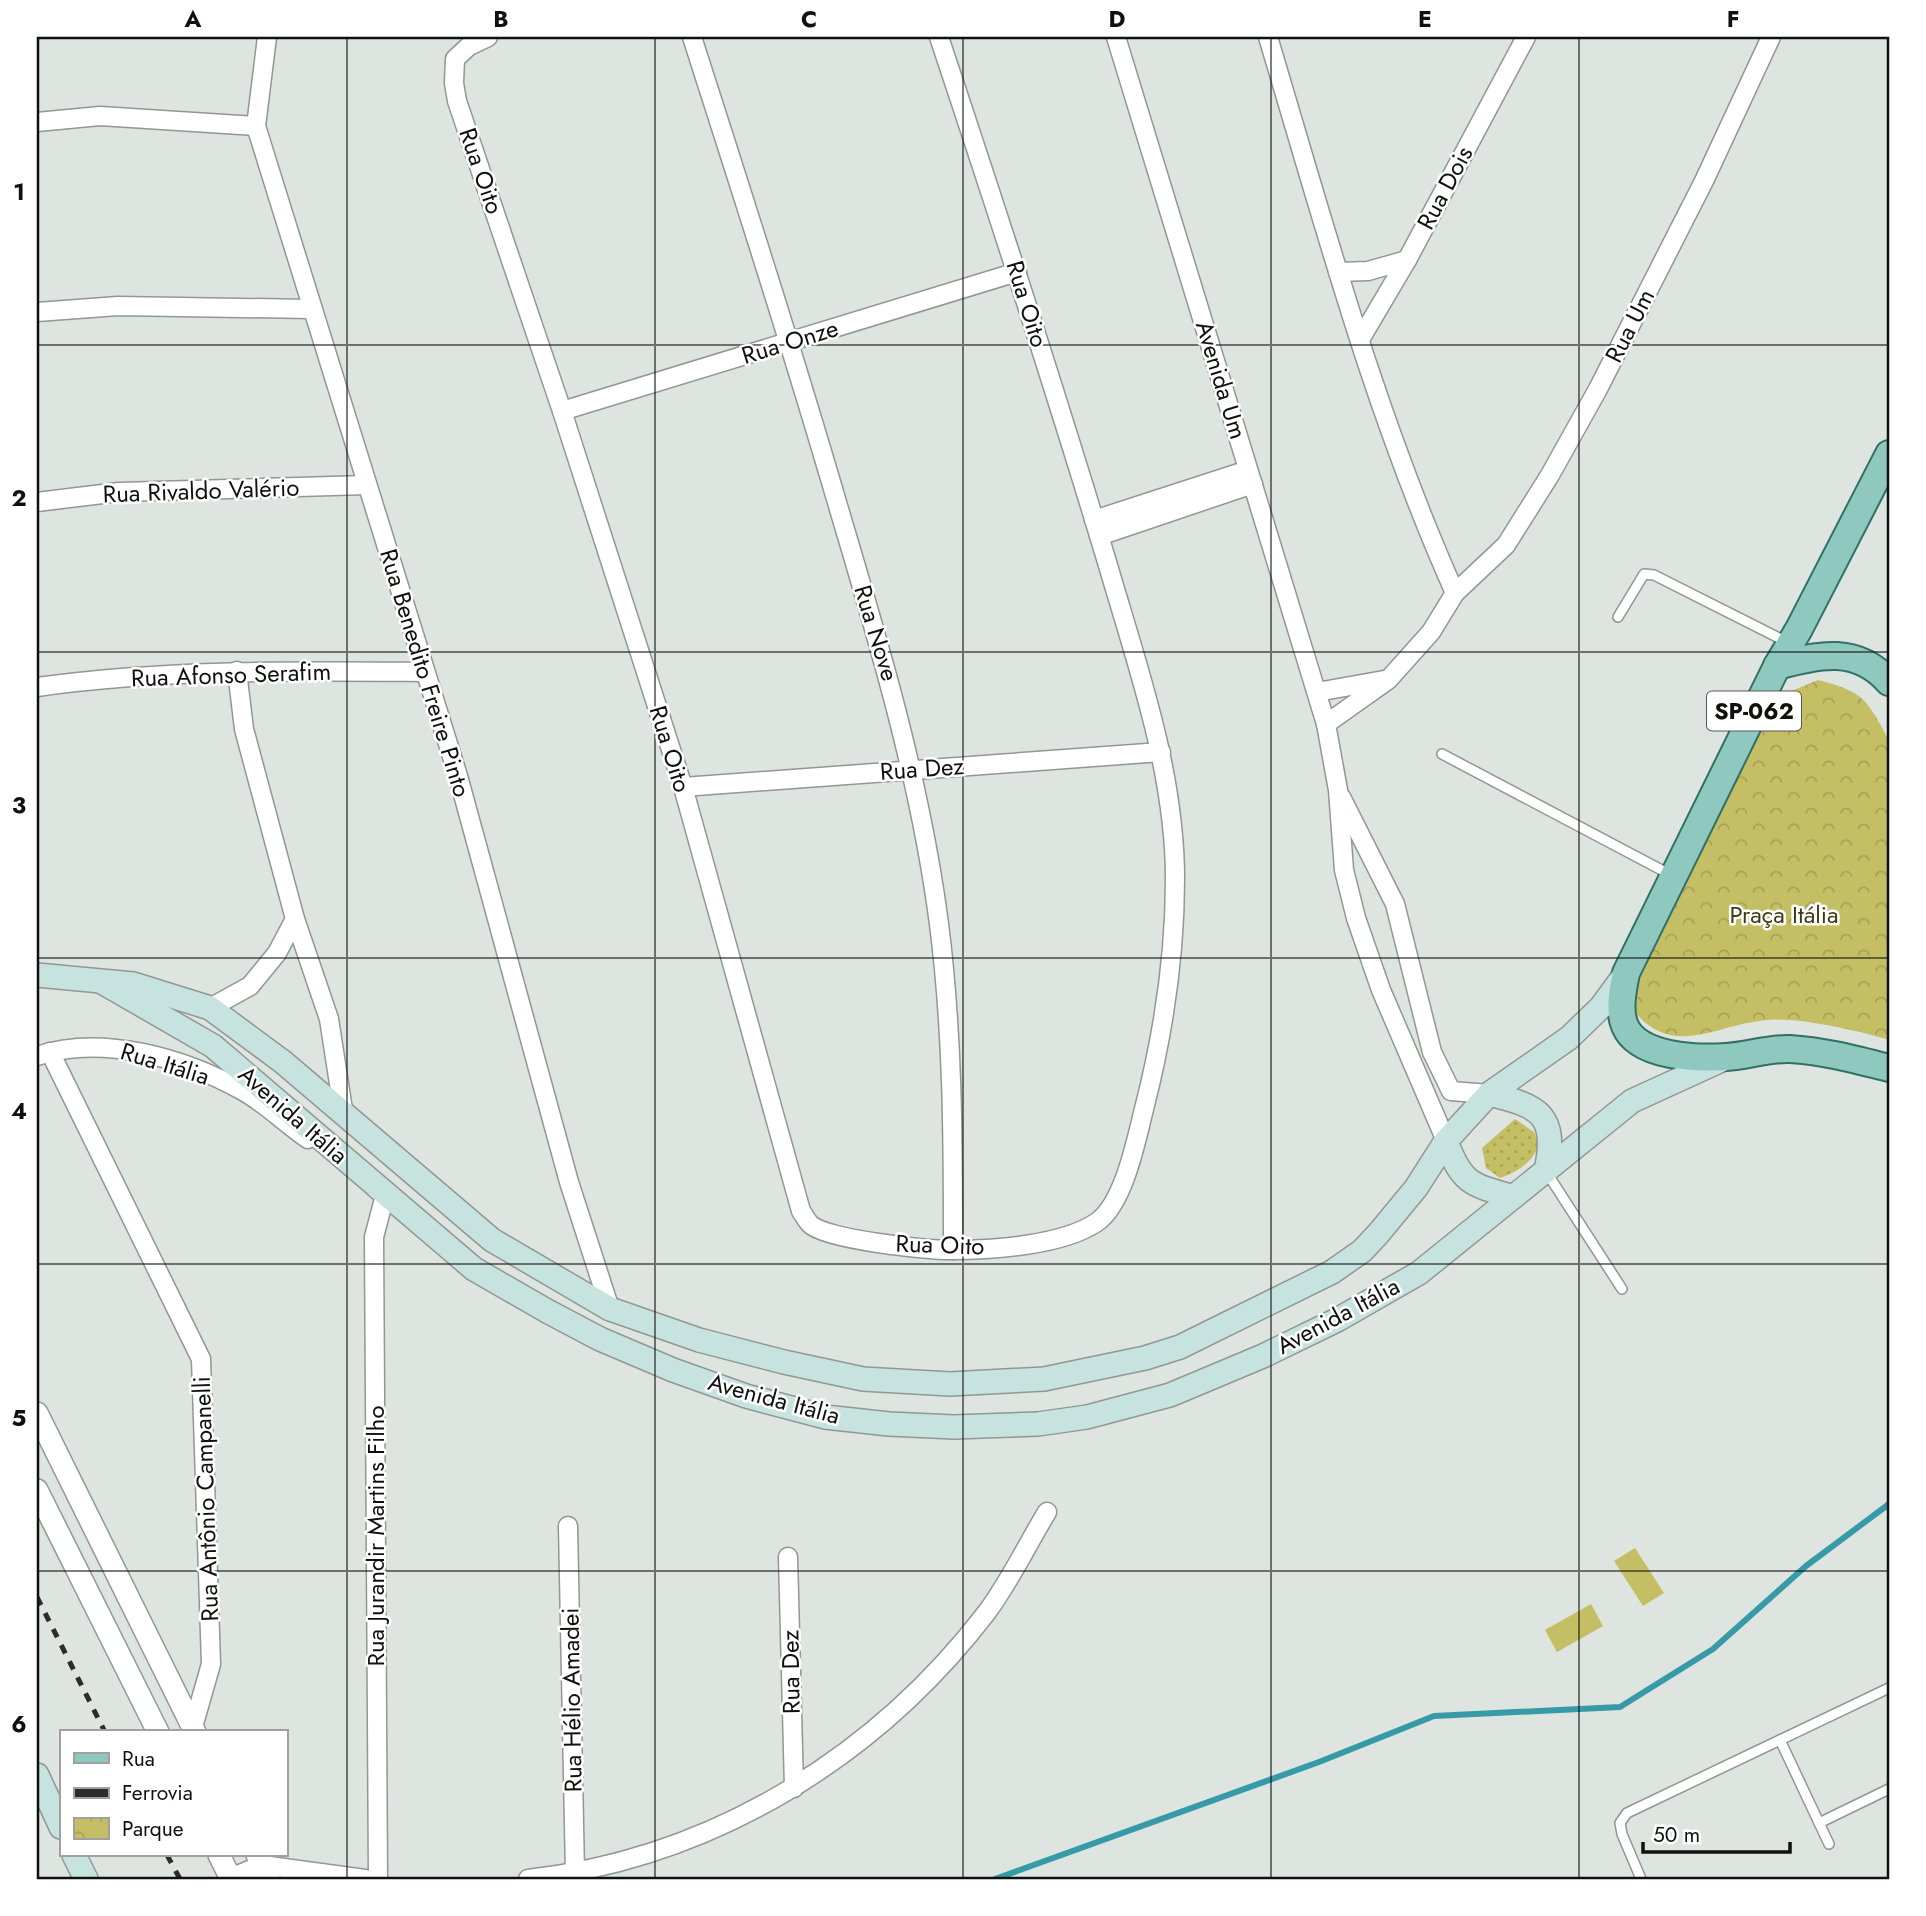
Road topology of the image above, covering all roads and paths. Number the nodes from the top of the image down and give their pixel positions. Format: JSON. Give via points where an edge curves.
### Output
{"nodes":[{"id":1,"x":267,"y":37,"type":"edge"},
{"id":2,"x":488,"y":37,"type":"edge"},
{"id":3,"x":692,"y":37,"type":"edge"},
{"id":4,"x":939,"y":37,"type":"edge"},
{"id":5,"x":1116,"y":37,"type":"edge"},
{"id":6,"x":1268,"y":37,"type":"edge"},
{"id":7,"x":1526,"y":37,"type":"edge"},
{"id":8,"x":1771,"y":37,"type":"edge"},
{"id":9,"x":37,"y":122,"type":"edge"},
{"id":10,"x":256,"y":126,"type":"junction"},
{"id":11,"x":1407,"y":260,"type":"junction"},
{"id":12,"x":1017,"y":272,"type":"junction"},
{"id":13,"x":1338,"y":272,"type":"junction"},
{"id":14,"x":311,"y":309,"type":"junction"},
{"id":15,"x":37,"y":312,"type":"edge"},
{"id":16,"x":1361,"y":338,"type":"junction"},
{"id":17,"x":789,"y":342,"type":"junction"},
{"id":18,"x":562,"y":411,"type":"junction"},
{"id":19,"x":1889,"y":454,"type":"edge"},
{"id":20,"x":1250,"y":477,"type":"junction"},
{"id":21,"x":367,"y":485,"type":"junction"},
{"id":22,"x":37,"y":502,"type":"edge"},
{"id":23,"x":1097,"y":528,"type":"junction"},
{"id":24,"x":1455,"y":593,"type":"junction"},
{"id":25,"x":1618,"y":617,"type":"dead end"},
{"id":26,"x":1783,"y":655,"type":"junction"},
{"id":27,"x":237,"y":671,"type":"junction"},
{"id":28,"x":425,"y":672,"type":"junction"},
{"id":29,"x":1388,"y":680,"type":"junction"},
{"id":30,"x":1889,"y":682,"type":"edge"},
{"id":31,"x":37,"y":687,"type":"edge"},
{"id":32,"x":1317,"y":692,"type":"junction"},
{"id":33,"x":1326,"y":724,"type":"junction"},
{"id":34,"x":1161,"y":752,"type":"junction"},
{"id":35,"x":1442,"y":754,"type":"dead end"},
{"id":36,"x":911,"y":769,"type":"junction"},
{"id":37,"x":682,"y":787,"type":"junction"},
{"id":38,"x":1338,"y":790,"type":"junction"},
{"id":39,"x":1674,"y":877,"type":"junction"},
{"id":40,"x":295,"y":919,"type":"junction"},
{"id":41,"x":1626,"y":973,"type":"junction"},
{"id":42,"x":37,"y":975,"type":"edge"},
{"id":43,"x":102,"y":982,"type":"junction"},
{"id":44,"x":210,"y":1009,"type":"junction"},
{"id":45,"x":43,"y":1054,"type":"edge"},
{"id":46,"x":1726,"y":1058,"type":"junction"},
{"id":47,"x":1889,"y":1068,"type":"edge"},
{"id":48,"x":1489,"y":1094,"type":"junction"},
{"id":49,"x":344,"y":1116,"type":"junction"},
{"id":50,"x":1446,"y":1141,"type":"junction"},
{"id":51,"x":1546,"y":1171,"type":"junction"},
{"id":52,"x":384,"y":1195,"type":"junction"},
{"id":53,"x":1511,"y":1196,"type":"junction"},
{"id":54,"x":953,"y":1250,"type":"junction"},
{"id":55,"x":1622,"y":1289,"type":"dead end"},
{"id":56,"x":610,"y":1309,"type":"junction"},
{"id":57,"x":37,"y":1413,"type":"edge"},
{"id":58,"x":37,"y":1490,"type":"edge"},
{"id":59,"x":1047,"y":1512,"type":"dead end"},
{"id":60,"x":568,"y":1526,"type":"dead end"},
{"id":61,"x":788,"y":1557,"type":"dead end"},
{"id":62,"x":1889,"y":1688,"type":"edge"},
{"id":63,"x":157,"y":1730,"type":"edge"},
{"id":64,"x":194,"y":1730,"type":"edge"},
{"id":65,"x":1780,"y":1740,"type":"junction"},
{"id":66,"x":37,"y":1775,"type":"edge"},
{"id":67,"x":794,"y":1788,"type":"junction"},
{"id":68,"x":1889,"y":1789,"type":"edge"},
{"id":69,"x":1819,"y":1823,"type":"junction"},
{"id":70,"x":60,"y":1825,"type":"edge"},
{"id":71,"x":1829,"y":1844,"type":"dead end"},
{"id":72,"x":74,"y":1856,"type":"edge"},
{"id":73,"x":220,"y":1856,"type":"edge"},
{"id":74,"x":263,"y":1866,"type":"edge"},
{"id":75,"x":575,"y":1874,"type":"junction"},
{"id":76,"x":86,"y":1879,"type":"edge"},
{"id":77,"x":231,"y":1879,"type":"edge"},
{"id":78,"x":365,"y":1879,"type":"edge"},
{"id":79,"x":378,"y":1879,"type":"edge"},
{"id":80,"x":528,"y":1879,"type":"edge"},
{"id":81,"x":1641,"y":1879,"type":"edge"}],
"edges":[{"from":1,"to":10,"type":"street","name":"Rua Benedito Freire Pinto"},
{"from":2,"to":18,"type":"street","name":"Rua Oito","via":[[455,59],[455,92]]},
{"from":3,"to":17,"type":"street","name":"Rua Nove"},
{"from":4,"to":12,"type":"street","name":"Rua Oito"},
{"from":5,"to":20,"type":"street","name":"Avenida Um"},
{"from":6,"to":13,"type":"street"},
{"from":7,"to":11,"type":"street","name":"Rua Dois"},
{"from":8,"to":24,"type":"street","name":"Rua Um","via":[[1704,181],[1550,475],[1506,545]]},
{"from":9,"to":10,"type":"street","via":[[100,116]]},
{"from":10,"to":14,"type":"street","name":"Rua Benedito Freire Pinto"},
{"from":11,"to":13,"type":"street","via":[[1368,271]]},
{"from":11,"to":16,"type":"street","name":"Rua Dois"},
{"from":12,"to":17,"type":"street","name":"Rua Onze"},
{"from":12,"to":23,"type":"street","name":"Rua Oito"},
{"from":13,"to":16,"type":"street"},
{"from":14,"to":15,"type":"street","via":[[118,306]]},
{"from":14,"to":21,"type":"street","name":"Rua Benedito Freire Pinto"},
{"from":16,"to":24,"type":"street","via":[[1415,503]]},
{"from":17,"to":18,"type":"street","name":"Rua Onze"},
{"from":17,"to":36,"type":"street","name":"Rua Nove","via":[[895,695]]},
{"from":18,"to":37,"type":"street","name":"Rua Oito"},
{"from":19,"to":26,"type":"main road","number":"SP-062"},
{"from":20,"to":23,"type":"street"},
{"from":20,"to":32,"type":"street","name":"Avenida Um"},
{"from":21,"to":22,"type":"street","name":"Rua Rivaldo Valério","via":[[119,492]]},
{"from":21,"to":28,"type":"street","name":"Rua Benedito Freire Pinto"},
{"from":23,"to":34,"type":"street","name":"Rua Oito"},
{"from":24,"to":29,"type":"street","name":"Rua Um","via":[[1431,632]]},
{"from":25,"to":26,"type":"lane","via":[[1644,574],[1654,575]]},
{"from":26,"to":30,"type":"main road","number":"SP-062","via":[[1845,656],[1872,664]]},
{"from":26,"to":39,"type":"main road","number":"SP-062"},
{"from":27,"to":28,"type":"street","name":"Rua Afonso Serafim"},
{"from":27,"to":31,"type":"street","name":"Rua Afonso Serafim"},
{"from":27,"to":40,"type":"street","via":[[244,729]]},
{"from":28,"to":56,"type":"street","name":"Rua Benedito Freire Pinto","via":[[569,1182]]},
{"from":29,"to":32,"type":"street"},
{"from":29,"to":33,"type":"street","name":"Rua Um"},
{"from":32,"to":33,"type":"street","name":"Avenida Um"},
{"from":33,"to":38,"type":"street","name":"Avenida Um"},
{"from":34,"to":36,"type":"street","name":"Rua Dez"},
{"from":34,"to":54,"type":"street","name":"Rua Oito","via":[[1175,877],[1169,980],[1153,1073],[1123,1184],[1100,1221],[1068,1237]]},
{"from":35,"to":39,"type":"lane"},
{"from":36,"to":37,"type":"street","name":"Rua Dez"},
{"from":36,"to":54,"type":"street","name":"Rua Nove","via":[[939,921],[950,1020]]},
{"from":37,"to":54,"type":"street","name":"Rua Oito","via":[[801,1211],[811,1226],[838,1235]]},
{"from":38,"to":48,"type":"street","via":[[1395,904],[1440,1072],[1451,1091]]},
{"from":38,"to":50,"type":"street","via":[[1344,870],[1356,918],[1381,990]]},
{"from":39,"to":41,"type":"main road","number":"SP-062"},
{"from":40,"to":44,"type":"street","via":[[277,953],[250,986]]},
{"from":40,"to":49,"type":"street","via":[[329,1018]]},
{"from":41,"to":46,"type":"main road","number":"SP-062","via":[[1625,1026],[1637,1042],[1667,1054]]},
{"from":41,"to":48,"type":"main road","via":[[1601,1007],[1569,1038]]},
{"from":42,"to":43,"type":"main road","name":"Avenida Itália"},
{"from":43,"to":44,"type":"main road","name":"Avenida Itália","via":[[133,984]]},
{"from":43,"to":52,"type":"main road","name":"Avenida Itália","via":[[213,1046]]},
{"from":44,"to":49,"type":"main road","name":"Avenida Itália","via":[[283,1062]]},
{"from":45,"to":52,"type":"street","name":"Rua Itália","via":[[85,1046],[114,1047],[213,1078],[244,1092]]},
{"from":45,"to":64,"type":"street","name":"Rua Antônio Campanelli","via":[[201,1359],[212,1664]]},
{"from":46,"to":47,"type":"main road","number":"SP-062","via":[[1787,1049],[1845,1056]]},
{"from":46,"to":51,"type":"main road","name":"Avenida Itália","via":[[1632,1101]]},
{"from":48,"to":50,"type":"main road"},
{"from":48,"to":51,"type":"main road","via":[[1523,1102],[1546,1119],[1551,1145]]},
{"from":49,"to":56,"type":"main road","name":"Avenida Itália","via":[[492,1240]]},
{"from":50,"to":53,"type":"main road","via":[[1457,1171],[1481,1188]]},
{"from":50,"to":56,"type":"main road","name":"Avenida Itália","via":[[1416,1188],[1378,1234],[1332,1272],[1180,1347],[1117,1365],[1044,1378],[950,1384],[863,1379],[699,1340]]},
{"from":51,"to":53,"type":"main road","name":"Avenida Itália"},
{"from":51,"to":55,"type":"lane"},
{"from":52,"to":53,"type":"main road","name":"Avenida Itália","via":[[474,1269],[600,1339],[673,1370],[825,1417],[954,1427],[1087,1417],[1170,1395],[1337,1320],[1419,1273]]},
{"from":52,"to":79,"type":"street","name":"Rua Jurandir Martins Filho","via":[[374,1237]]},
{"from":57,"to":64,"type":"street"},
{"from":58,"to":63,"type":"street"},
{"from":59,"to":67,"type":"street","via":[[988,1610],[925,1685],[848,1753]]},
{"from":60,"to":75,"type":"street","name":"Rua Hélio Amadei"},
{"from":61,"to":67,"type":"street","name":"Rua Dez"},
{"from":62,"to":65,"type":"lane"},
{"from":65,"to":69,"type":"lane"},
{"from":65,"to":81,"type":"lane","via":[[1627,1814],[1620,1823],[1622,1834]]},
{"from":66,"to":70,"type":"main road"},
{"from":67,"to":75,"type":"street","via":[[670,1847]]},
{"from":68,"to":69,"type":"lane"},
{"from":69,"to":71,"type":"lane"},
{"from":72,"to":76,"type":"main road"},
{"from":73,"to":77,"type":"street"},
{"from":74,"to":77,"type":"street"},
{"from":74,"to":78,"type":"street"},
{"from":75,"to":80,"type":"street"}]}
